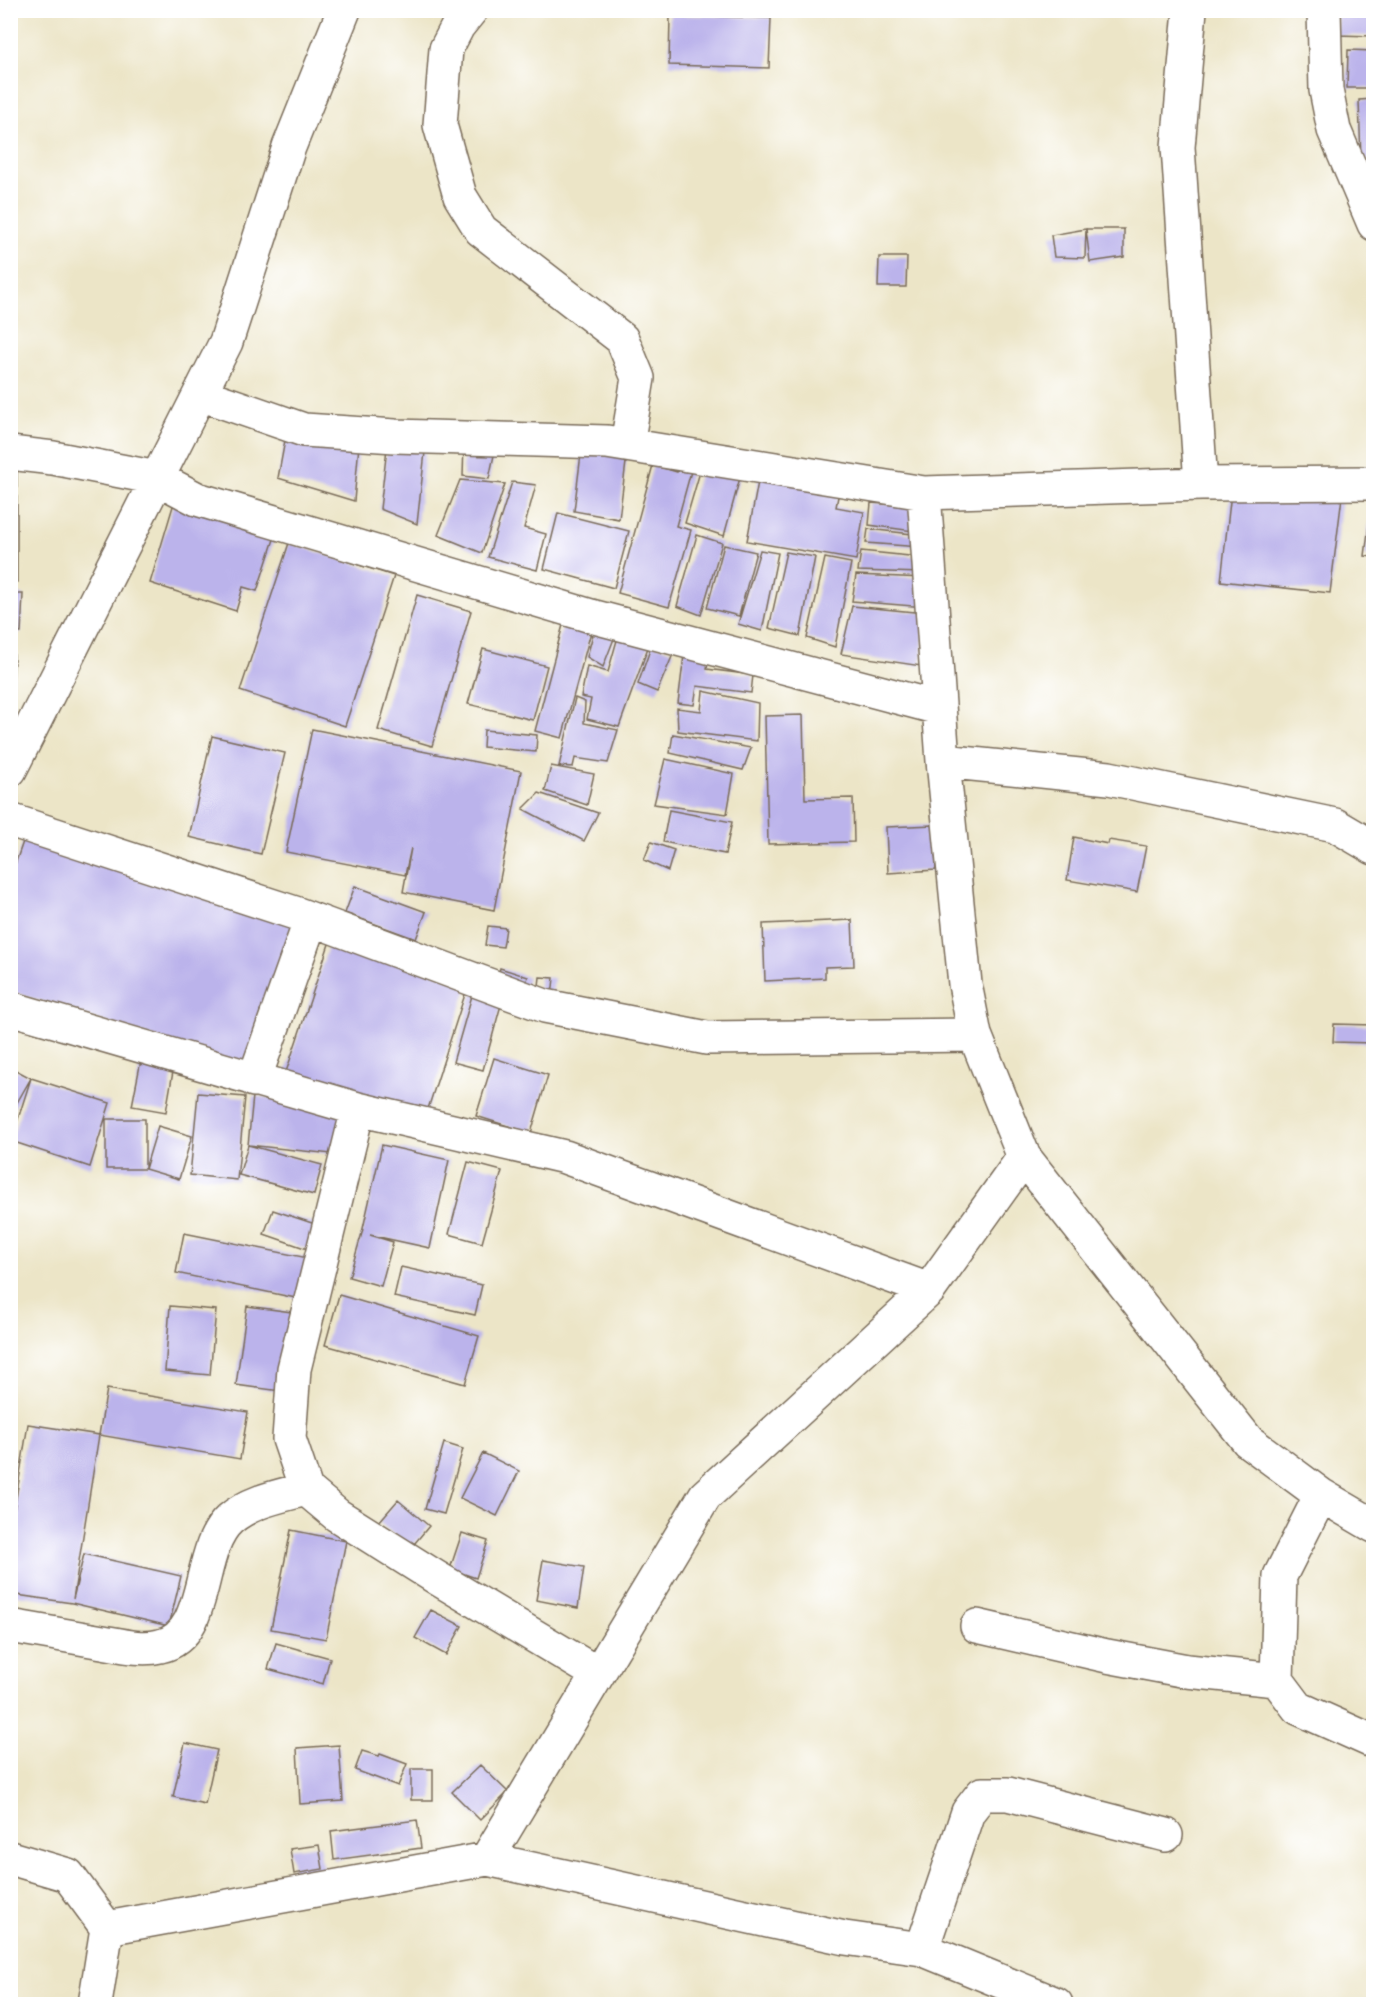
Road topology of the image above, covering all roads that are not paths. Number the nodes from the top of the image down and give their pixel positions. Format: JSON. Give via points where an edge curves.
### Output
{"nodes":[{"id":1,"x":344,"y":10,"type":"edge"},
{"id":2,"x":471,"y":10,"type":"edge"},
{"id":3,"x":1190,"y":10,"type":"edge"},
{"id":4,"x":1324,"y":10,"type":"edge"},
{"id":5,"x":1374,"y":224,"type":"edge"},
{"id":6,"x":200,"y":394,"type":"junction"},
{"id":7,"x":627,"y":446,"type":"junction"},
{"id":8,"x":10,"y":453,"type":"edge"},
{"id":9,"x":157,"y":478,"type":"junction"},
{"id":10,"x":1374,"y":483,"type":"edge"},
{"id":11,"x":1202,"y":484,"type":"junction"},
{"id":12,"x":924,"y":494,"type":"junction"},
{"id":13,"x":939,"y":708,"type":"junction"},
{"id":14,"x":943,"y":761,"type":"junction"},
{"id":15,"x":10,"y":770,"type":"edge"},
{"id":16,"x":10,"y":820,"type":"edge"},
{"id":17,"x":1374,"y":849,"type":"edge"},
{"id":18,"x":311,"y":919,"type":"junction"},
{"id":19,"x":10,"y":1008,"type":"edge"},
{"id":20,"x":975,"y":1035,"type":"junction"},
{"id":21,"x":254,"y":1080,"type":"junction"},
{"id":22,"x":358,"y":1108,"type":"junction"},
{"id":23,"x":1024,"y":1156,"type":"junction"},
{"id":24,"x":929,"y":1290,"type":"junction"},
{"id":25,"x":306,"y":1489,"type":"junction"},
{"id":26,"x":1321,"y":1495,"type":"junction"},
{"id":27,"x":1374,"y":1526,"type":"edge"},
{"id":28,"x":10,"y":1626,"type":"edge"},
{"id":29,"x":978,"y":1626,"type":"dead end"},
{"id":30,"x":598,"y":1674,"type":"junction"},
{"id":31,"x":1277,"y":1680,"type":"junction"},
{"id":32,"x":1374,"y":1742,"type":"edge"},
{"id":33,"x":1167,"y":1835,"type":"dead end"},
{"id":34,"x":10,"y":1858,"type":"edge"},
{"id":35,"x":487,"y":1858,"type":"junction"},
{"id":36,"x":107,"y":1928,"type":"junction"},
{"id":37,"x":922,"y":1949,"type":"junction"},
{"id":38,"x":95,"y":2004,"type":"edge"},
{"id":39,"x":1056,"y":2004,"type":"edge"}],
"edges":[{"from":1,"to":6,"type":"street","via":[[289,147],[226,342]]},
{"from":2,"to":7,"type":"street","via":[[446,49],[440,125],[460,196],[481,230],[622,339],[638,378]]},
{"from":3,"to":11,"type":"street","via":[[1179,147]]},
{"from":4,"to":5,"type":"street","via":[[1326,90],[1334,130]]},
{"from":6,"to":7,"type":"street","via":[[304,430],[607,442]]},
{"from":6,"to":9,"type":"street"},
{"from":7,"to":12,"type":"street"},
{"from":8,"to":9,"type":"street"},
{"from":9,"to":13,"type":"street","via":[[197,499],[591,616]]},
{"from":9,"to":15,"type":"street"},
{"from":10,"to":11,"type":"street"},
{"from":11,"to":12,"type":"street"},
{"from":12,"to":13,"type":"street"},
{"from":13,"to":14,"type":"street"},
{"from":14,"to":17,"type":"street","via":[[1120,780],[1335,825]]},
{"from":14,"to":20,"type":"street","via":[[965,984]]},
{"from":16,"to":18,"type":"street"},
{"from":18,"to":20,"type":"street","via":[[545,1006],[706,1038]]},
{"from":18,"to":21,"type":"street"},
{"from":19,"to":21,"type":"street"},
{"from":20,"to":23,"type":"street"},
{"from":21,"to":22,"type":"street"},
{"from":22,"to":24,"type":"street","via":[[565,1156]]},
{"from":22,"to":25,"type":"street","via":[[294,1369],[289,1439]]},
{"from":23,"to":24,"type":"street"},
{"from":23,"to":26,"type":"street","via":[[1248,1441]]},
{"from":24,"to":30,"type":"street","via":[[705,1496]]},
{"from":25,"to":28,"type":"street","via":[[254,1504],[229,1520],[217,1536],[191,1622],[180,1638],[160,1646],[134,1647]]},
{"from":25,"to":30,"type":"street","via":[[337,1515]]},
{"from":26,"to":27,"type":"street"},
{"from":26,"to":31,"type":"street","via":[[1280,1576]]},
{"from":29,"to":31,"type":"street","via":[[1187,1671]]},
{"from":30,"to":35,"type":"street"},
{"from":31,"to":32,"type":"street","via":[[1298,1708]]},
{"from":33,"to":37,"type":"street","via":[[1008,1794],[982,1794],[968,1812]]},
{"from":34,"to":36,"type":"street","via":[[68,1875]]},
{"from":35,"to":36,"type":"street"},
{"from":35,"to":37,"type":"street","via":[[845,1938]]},
{"from":36,"to":38,"type":"street"},
{"from":37,"to":39,"type":"street"}]}
